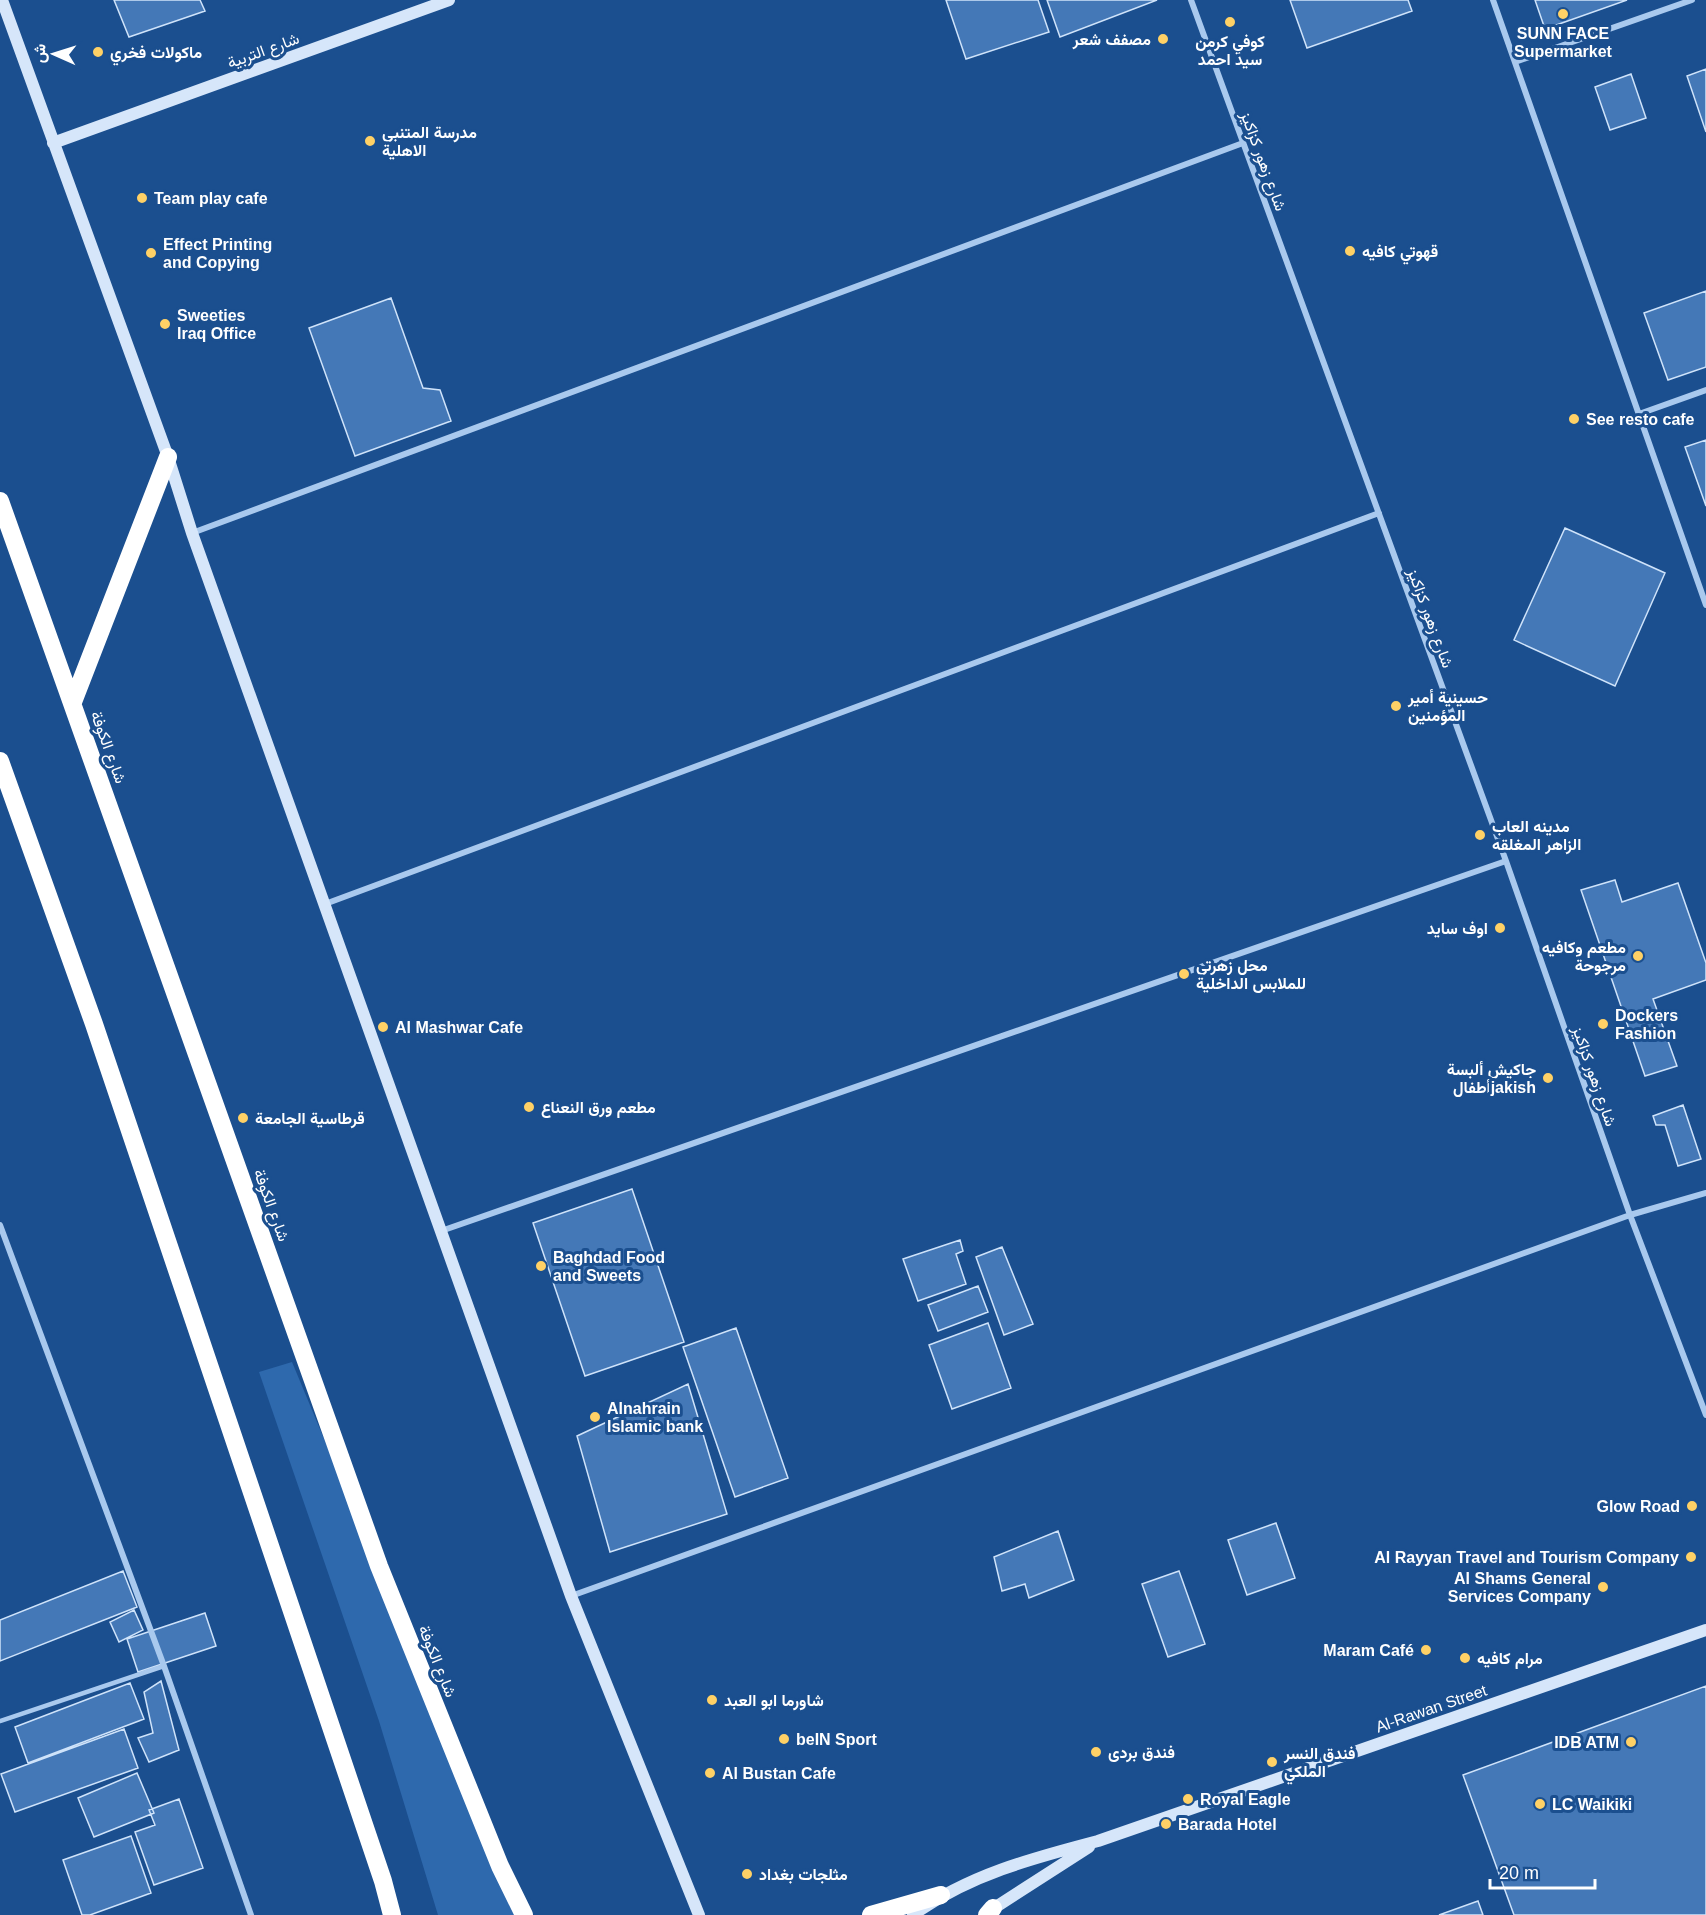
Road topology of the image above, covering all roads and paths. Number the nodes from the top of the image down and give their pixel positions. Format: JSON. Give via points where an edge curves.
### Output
{"nodes":[{"id":1,"x":2,"y":0,"type":"edge"},
{"id":2,"x":449,"y":0,"type":"edge"},
{"id":3,"x":1191,"y":0,"type":"edge"},
{"id":4,"x":1493,"y":0,"type":"edge"},
{"id":5,"x":1692,"y":0,"type":"edge"},
{"id":6,"x":1515,"y":62,"type":"junction"},
{"id":7,"x":54,"y":143,"type":"junction"},
{"id":8,"x":1243,"y":143,"type":"junction"},
{"id":9,"x":1706,"y":390,"type":"edge"},
{"id":10,"x":1639,"y":414,"type":"junction"},
{"id":11,"x":168,"y":457,"type":"junction"},
{"id":12,"x":0,"y":501,"type":"edge"},
{"id":13,"x":1379,"y":513,"type":"junction"},
{"id":14,"x":192,"y":533,"type":"junction"},
{"id":15,"x":1706,"y":605,"type":"edge"},
{"id":16,"x":73,"y":702,"type":"junction"},
{"id":17,"x":0,"y":761,"type":"edge"},
{"id":18,"x":1506,"y":861,"type":"junction"},
{"id":19,"x":325,"y":904,"type":"junction"},
{"id":20,"x":1706,"y":1193,"type":"edge"},
{"id":21,"x":1630,"y":1215,"type":"junction"},
{"id":22,"x":0,"y":1225,"type":"edge"},
{"id":23,"x":441,"y":1231,"type":"junction"},
{"id":24,"x":1706,"y":1415,"type":"edge"},
{"id":25,"x":571,"y":1596,"type":"junction"},
{"id":26,"x":1706,"y":1630,"type":"edge"},
{"id":27,"x":164,"y":1666,"type":"junction"},
{"id":28,"x":0,"y":1721,"type":"edge"},
{"id":29,"x":1098,"y":1841,"type":"junction"},
{"id":30,"x":941,"y":1895,"type":"junction"},
{"id":31,"x":525,"y":1912,"type":"edge"},
{"id":32,"x":988,"y":1913,"type":"edge"},
{"id":33,"x":251,"y":1915,"type":"edge"},
{"id":34,"x":392,"y":1915,"type":"edge"},
{"id":35,"x":699,"y":1915,"type":"edge"},
{"id":36,"x":871,"y":1915,"type":"edge"},
{"id":37,"x":913,"y":1915,"type":"edge"}],
"edges":[{"from":1,"to":7,"type":"street"},
{"from":2,"to":7,"type":"street","name":"شارع التربية"},
{"from":3,"to":8,"type":"street","name":"شارع زهور كزاكيز"},
{"from":4,"to":6,"type":"street"},
{"from":5,"to":6,"type":"street"},
{"from":6,"to":10,"type":"street"},
{"from":7,"to":11,"type":"street"},
{"from":8,"to":13,"type":"street","name":"شارع زهور كزاكيز"},
{"from":8,"to":14,"type":"street"},
{"from":9,"to":10,"type":"street"},
{"from":10,"to":15,"type":"street"},
{"from":11,"to":14,"type":"street"},
{"from":11,"to":16,"type":"highway"},
{"from":12,"to":16,"type":"highway","name":"شارع الكوفة"},
{"from":13,"to":18,"type":"street","name":"شارع زهور كزاكيز"},
{"from":13,"to":19,"type":"street"},
{"from":14,"to":19,"type":"street"},
{"from":16,"to":31,"type":"highway","name":"شارع الكوفة","via":[[379,1566]]},
{"from":17,"to":34,"type":"highway","via":[[109,1070],[380,1869]]},
{"from":18,"to":21,"type":"street","name":"شارع زهور كزاكيز"},
{"from":18,"to":23,"type":"street"},
{"from":19,"to":23,"type":"street"},
{"from":20,"to":21,"type":"street"},
{"from":21,"to":24,"type":"street","name":"شارع زهور كزاكيز"},
{"from":21,"to":25,"type":"street"},
{"from":22,"to":27,"type":"street"},
{"from":23,"to":25,"type":"street"},
{"from":25,"to":35,"type":"street"},
{"from":26,"to":29,"type":"street","name":"Al-Rawan Street"},
{"from":27,"to":28,"type":"lane"},
{"from":27,"to":33,"type":"street"},
{"from":29,"to":30,"type":"street","name":"Al-Rawan Street","via":[[1019,1861]]},
{"from":29,"to":32,"type":"street","name":"Al-Rawan Street"},
{"from":30,"to":36,"type":"highway"},
{"from":30,"to":37,"type":"street","name":"Al-Rawan Street"}]}
